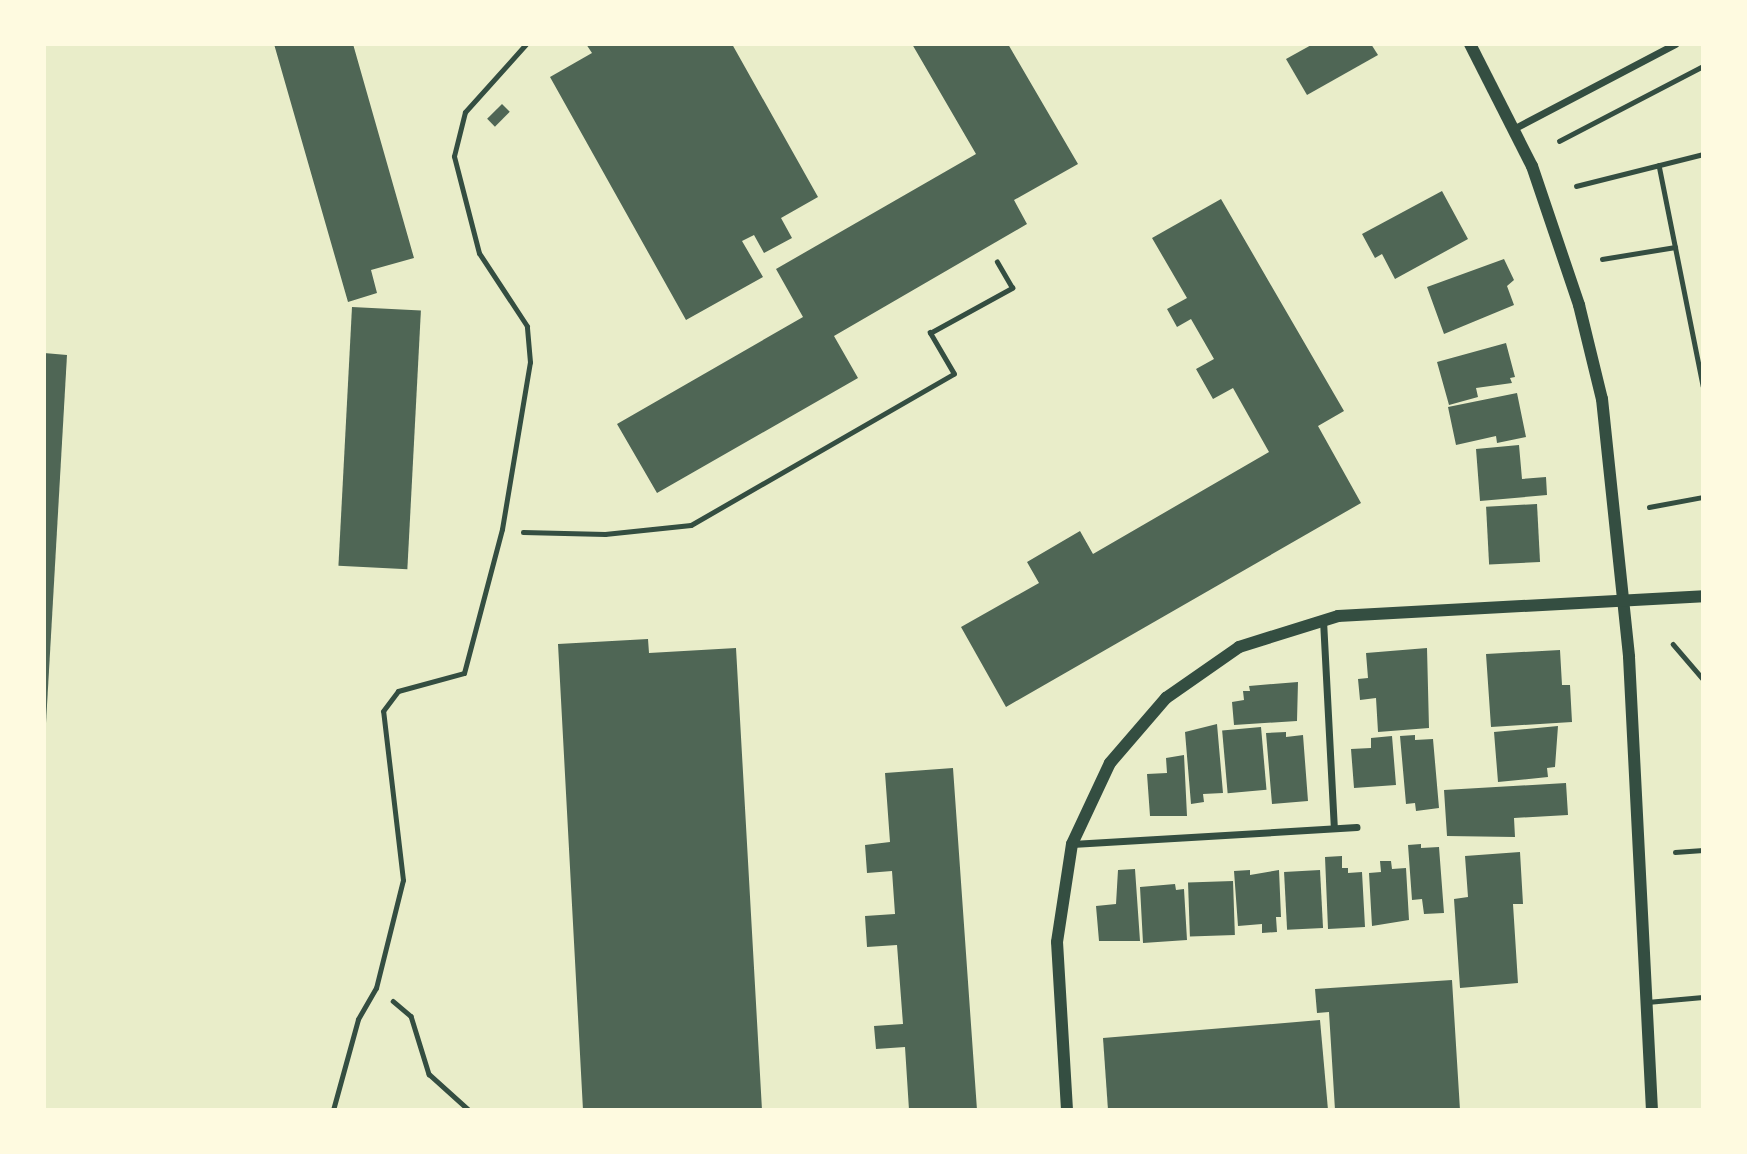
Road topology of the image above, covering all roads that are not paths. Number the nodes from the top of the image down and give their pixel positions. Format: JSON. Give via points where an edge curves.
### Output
{"nodes":[{"id":1,"x":526,"y":44,"type":"edge"},
{"id":2,"x":1470,"y":44,"type":"edge"},
{"id":3,"x":1675,"y":44,"type":"edge"},
{"id":4,"x":1515,"y":128,"type":"junction"},
{"id":5,"x":1703,"y":596,"type":"edge"},
{"id":6,"x":1623,"y":598,"type":"junction"},
{"id":7,"x":1323,"y":620,"type":"junction"},
{"id":8,"x":1356,"y":827,"type":"dead end"},
{"id":9,"x":1334,"y":828,"type":"junction"},
{"id":10,"x":1072,"y":844,"type":"junction"},
{"id":11,"x":1703,"y":997,"type":"edge"},
{"id":12,"x":1646,"y":1002,"type":"junction"},
{"id":13,"x":333,"y":1110,"type":"edge"},
{"id":14,"x":1067,"y":1110,"type":"edge"},
{"id":15,"x":1652,"y":1110,"type":"edge"}],
"edges":[{"from":1,"to":13,"type":"lane","via":[[465,112],[454,156],[479,253],[527,326],[530,362],[502,530],[464,673],[398,691],[383,711],[403,880],[376,988],[358,1019]]},
{"from":2,"to":4,"type":"street"},
{"from":3,"to":4,"type":"street"},
{"from":4,"to":6,"type":"street","via":[[1579,305],[1602,399]]},
{"from":5,"to":6,"type":"street"},
{"from":6,"to":7,"type":"street"},
{"from":6,"to":12,"type":"street"},
{"from":7,"to":9,"type":"street"},
{"from":7,"to":10,"type":"street","via":[[1239,647],[1166,698],[1110,763]]},
{"from":8,"to":9,"type":"street"},
{"from":9,"to":10,"type":"street"},
{"from":10,"to":14,"type":"street","via":[[1057,942]]},
{"from":11,"to":12,"type":"lane"},
{"from":12,"to":15,"type":"street"}]}
